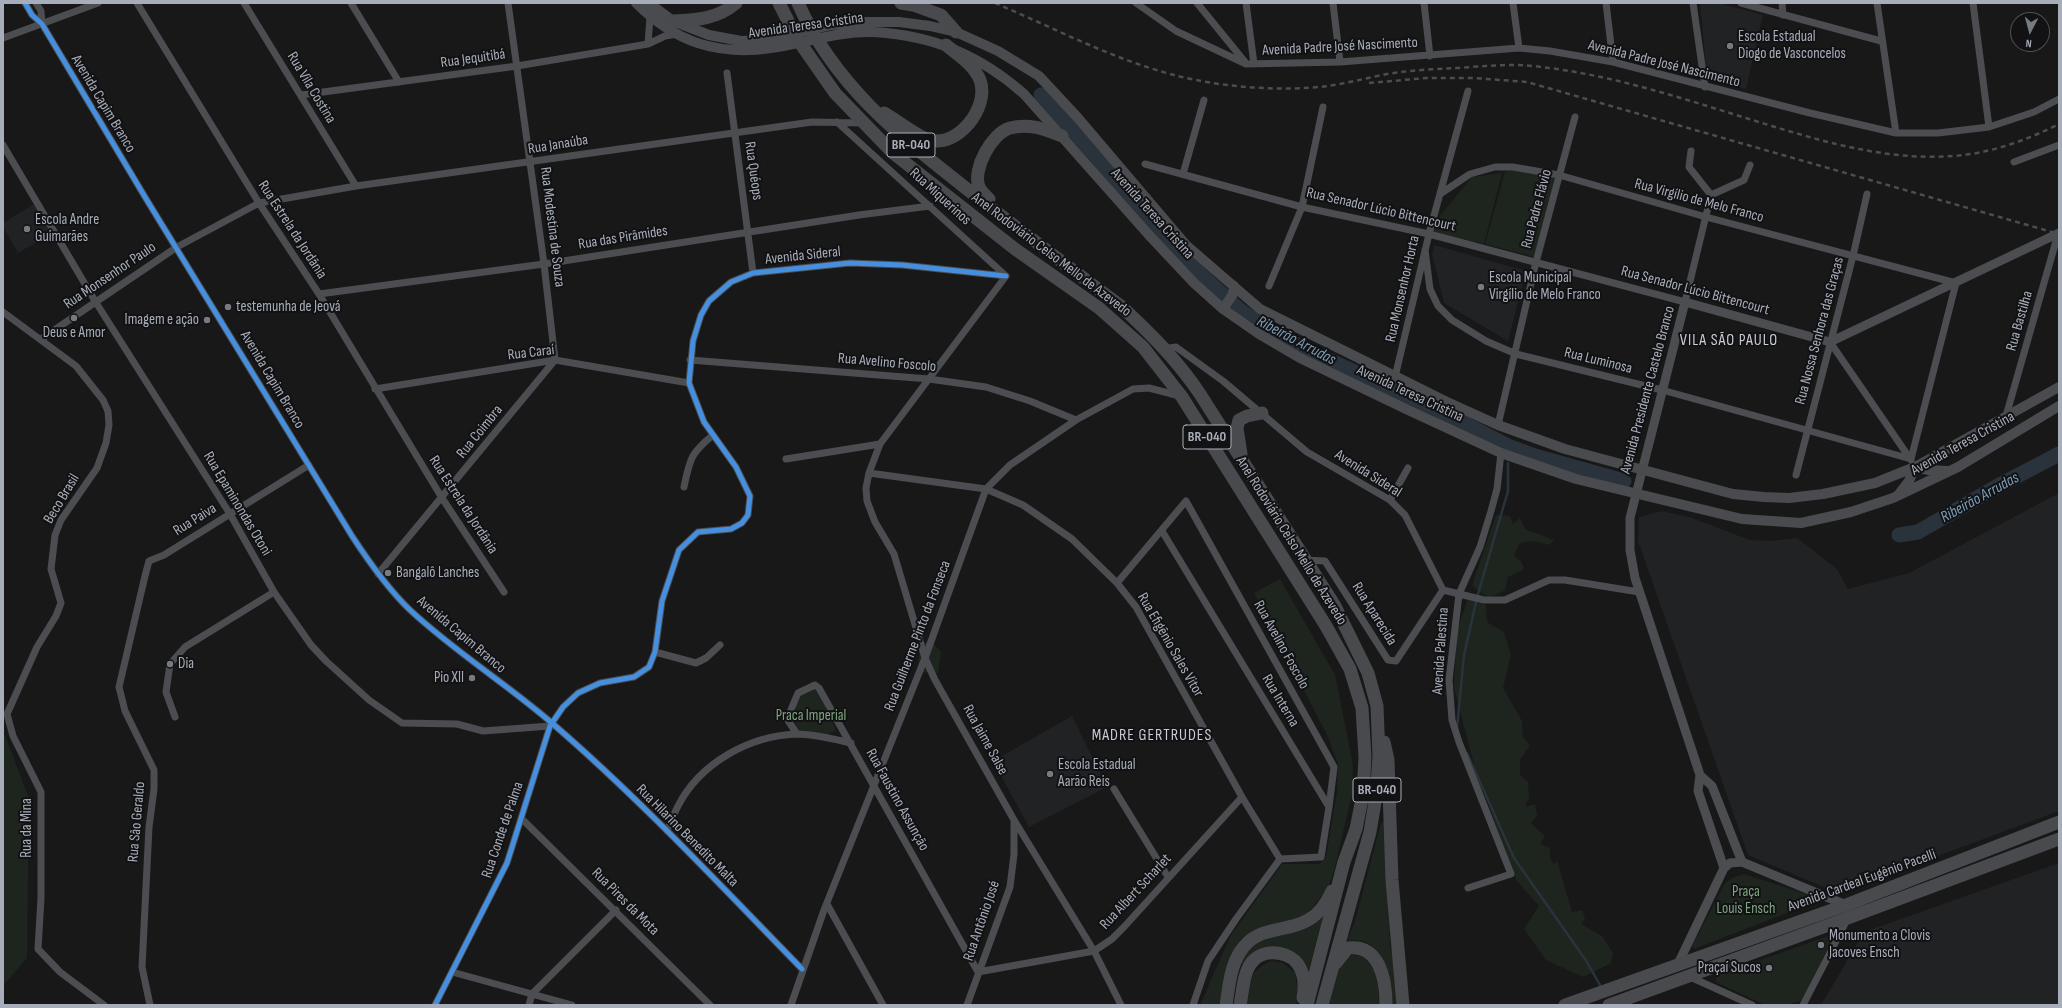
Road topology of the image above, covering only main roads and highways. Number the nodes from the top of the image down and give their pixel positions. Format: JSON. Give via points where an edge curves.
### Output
{"nodes":[{"id":1,"x":636,"y":3,"type":"edge"},
{"id":2,"x":649,"y":3,"type":"edge"},
{"id":3,"x":736,"y":3,"type":"edge"},
{"id":4,"x":779,"y":3,"type":"edge"},
{"id":5,"x":902,"y":3,"type":"edge"},
{"id":6,"x":800,"y":7,"type":"edge"},
{"id":7,"x":673,"y":21,"type":"junction"},
{"id":8,"x":956,"y":32,"type":"junction"},
{"id":9,"x":946,"y":45,"type":"junction"},
{"id":10,"x":860,"y":98,"type":"junction"},
{"id":11,"x":1062,"y":136,"type":"junction"},
{"id":12,"x":1012,"y":224,"type":"junction"},
{"id":13,"x":1234,"y":290,"type":"junction"},
{"id":14,"x":1224,"y":307,"type":"junction"},
{"id":15,"x":2059,"y":387,"type":"edge"},
{"id":16,"x":2059,"y":406,"type":"edge"},
{"id":17,"x":1262,"y":413,"type":"road end"},
{"id":18,"x":1243,"y":462,"type":"junction"},
{"id":19,"x":1913,"y":463,"type":"junction"},
{"id":20,"x":1951,"y":470,"type":"junction"},
{"id":21,"x":1893,"y":498,"type":"junction"},
{"id":22,"x":1377,"y":706,"type":"junction"},
{"id":23,"x":2059,"y":822,"type":"edge"},
{"id":24,"x":2059,"y":839,"type":"edge"},
{"id":25,"x":1344,"y":862,"type":"junction"},
{"id":26,"x":1329,"y":974,"type":"junction"},
{"id":27,"x":1611,"y":1004,"type":"edge"},
{"id":28,"x":1226,"y":1005,"type":"edge"},
{"id":29,"x":1240,"y":1005,"type":"edge"},
{"id":30,"x":1303,"y":1005,"type":"edge"},
{"id":31,"x":1307,"y":1005,"type":"edge"},
{"id":32,"x":1322,"y":1005,"type":"edge"},
{"id":33,"x":1386,"y":1005,"type":"edge"},
{"id":34,"x":1403,"y":1005,"type":"edge"},
{"id":35,"x":1564,"y":1005,"type":"edge"}],
"edges":[{"from":1,"to":9,"type":"main road","name":"Avenida Teresa Cristina","via":[[650,17],[677,34],[704,46],[729,51],[771,48],[836,35],[872,32]]},
{"from":2,"to":7,"type":"main road","name":"Avenida Teresa Cristina"},
{"from":3,"to":7,"type":"highway","via":[[722,14]]},
{"from":4,"to":25,"type":"highway","name":"Anel Rodoviário Celso Mello de Azevedo","number":"BR-040","via":[[785,17],[835,93],[862,123],[893,153],[1015,249],[1099,308],[1143,346],[1182,397],[1326,626],[1350,669],[1362,708],[1365,757],[1358,822]]},
{"from":5,"to":8,"type":"highway","via":[[941,15]]},
{"from":6,"to":10,"type":"highway","name":"Anel Rodoviário Celso Mello de Azevedo","number":"BR-040","via":[[825,51]]},
{"from":7,"to":8,"type":"main road","name":"Avenida Teresa Cristina","via":[[709,35],[741,41],[767,40],[831,25],[866,22],[898,22]]},
{"from":8,"to":13,"type":"main road","name":"Avenida Teresa Cristina","via":[[998,51],[1039,76],[1186,245]]},
{"from":9,"to":10,"type":"highway","via":[[972,68],[980,80],[982,93],[976,115],[966,128],[942,141],[928,140]]},
{"from":9,"to":11,"type":"main road","name":"Avenida Teresa Cristina","via":[[981,61],[1002,75],[1024,94]]},
{"from":10,"to":12,"type":"highway","name":"Anel Rodoviário Celso Mello de Azevedo","number":"BR-040","via":[[909,144]]},
{"from":11,"to":12,"type":"highway","via":[[1035,126],[1008,129],[981,160],[978,170],[979,187]]},
{"from":11,"to":14,"type":"main road","name":"Avenida Teresa Cristina","via":[[1148,234],[1194,282]]},
{"from":12,"to":18,"type":"highway","name":"Anel Rodoviário Celso Mello de Azevedo","number":"BR-040","via":[[1122,307],[1152,335],[1184,371]]},
{"from":13,"to":14,"type":"main road"},
{"from":13,"to":19,"type":"main road","name":"Avenida Teresa Cristina","via":[[1260,309],[1498,425],[1565,449],[1733,494],[1789,498],[1850,489],[1875,483]]},
{"from":14,"to":21,"type":"main road","name":"Avenida Teresa Cristina","via":[[1259,334],[1300,358],[1502,453],[1576,479],[1742,519],[1801,523],[1851,512]]},
{"from":15,"to":19,"type":"main road","name":"Avenida Teresa Cristina"},
{"from":16,"to":20,"type":"main road","name":"Avenida Teresa Cristina"},
{"from":17,"to":18,"type":"highway","via":[[1239,420],[1237,428]]},
{"from":18,"to":22,"type":"highway","name":"Anel Rodoviário Celso Mello de Azevedo","number":"BR-040","via":[[1335,606],[1368,674]]},
{"from":19,"to":20,"type":"main road","via":[[1930,470]]},
{"from":19,"to":21,"type":"main road","via":[[1905,487]]},
{"from":20,"to":21,"type":"main road","name":"Avenida Teresa Cristina"},
{"from":22,"to":26,"type":"highway","name":"Anel Rodoviário Celso Mello de Azevedo","number":"BR-040","via":[[1379,757],[1370,832]]},
{"from":22,"to":34,"type":"highway","via":[[1388,760],[1392,880]]},
{"from":23,"to":35,"type":"highway","name":"Avenida Cardeal Eugênio Pacelli","via":[[1846,905]]},
{"from":24,"to":27,"type":"highway","name":"Avenida Cardeal Eugênio Pacelli"},
{"from":25,"to":28,"type":"highway","via":[[1328,900],[1311,920],[1290,928],[1269,931],[1248,942],[1234,965]]},
{"from":25,"to":31,"type":"highway","name":"Anel Rodoviário Celso Mello de Azevedo","number":"BR-040"},
{"from":26,"to":32,"type":"highway","name":"Anel Rodoviário Celso Mello de Azevedo","number":"BR-040"},
{"from":26,"to":33,"type":"highway","via":[[1348,948],[1366,949],[1375,956],[1379,964]]},
{"from":29,"to":30,"type":"highway","via":[[1247,970],[1255,959],[1274,953],[1286,955],[1300,966],[1305,987]]}]}
